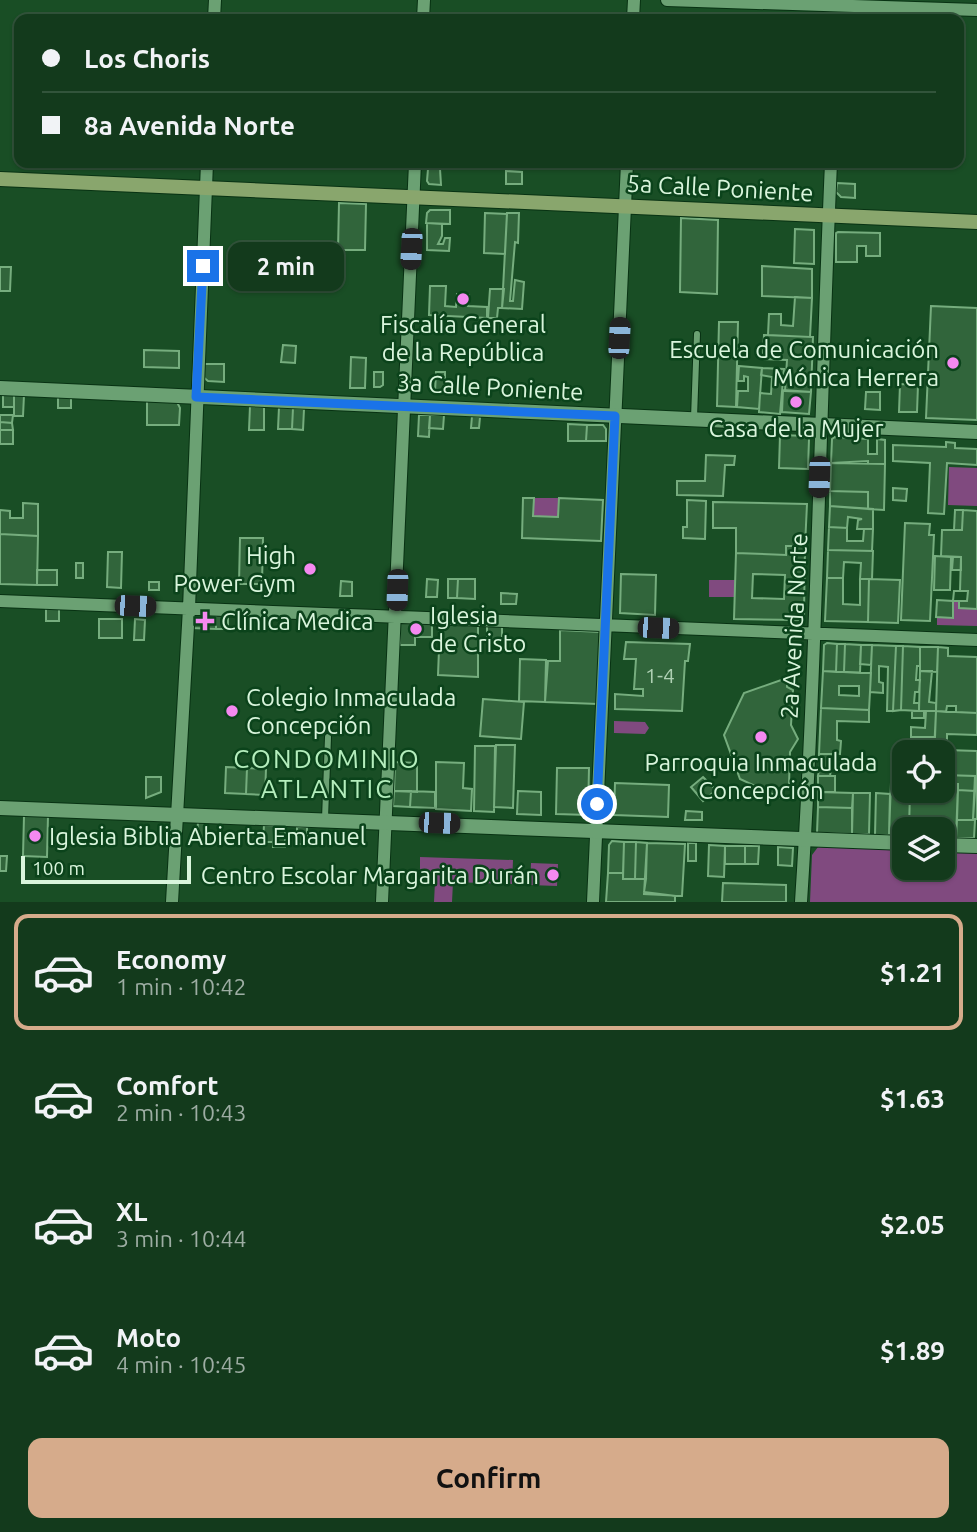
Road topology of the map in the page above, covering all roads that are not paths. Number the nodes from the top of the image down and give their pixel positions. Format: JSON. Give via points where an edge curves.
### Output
{"nodes":[{"id":1,"x":667,"y":0,"type":"edge"},
{"id":2,"x":837,"y":8,"type":"edge"},
{"id":3,"x":977,"y":10,"type":"edge"},
{"id":4,"x":208,"y":168,"type":"edge"},
{"id":5,"x":415,"y":168,"type":"edge"},
{"id":6,"x":627,"y":168,"type":"edge"},
{"id":7,"x":831,"y":168,"type":"edge"},
{"id":8,"x":0,"y":179,"type":"edge"},
{"id":9,"x":206,"y":188,"type":"junction"},
{"id":10,"x":413,"y":197,"type":"junction"},
{"id":11,"x":625,"y":206,"type":"junction"},
{"id":12,"x":828,"y":216,"type":"junction"},
{"id":13,"x":977,"y":222,"type":"edge"},
{"id":14,"x":697,"y":334,"type":"dead end"},
{"id":15,"x":0,"y":388,"type":"edge"},
{"id":16,"x":196,"y":397,"type":"junction"},
{"id":17,"x":404,"y":406,"type":"junction"},
{"id":18,"x":615,"y":416,"type":"junction"},
{"id":19,"x":694,"y":419,"type":"junction"},
{"id":20,"x":820,"y":425,"type":"junction"},
{"id":21,"x":977,"y":432,"type":"edge"},
{"id":22,"x":0,"y":601,"type":"edge"},
{"id":23,"x":189,"y":608,"type":"junction"},
{"id":24,"x":396,"y":616,"type":"junction"},
{"id":25,"x":606,"y":626,"type":"junction"},
{"id":26,"x":815,"y":634,"type":"junction"},
{"id":27,"x":977,"y":640,"type":"edge"},
{"id":28,"x":328,"y":737,"type":"dead end"},
{"id":29,"x":0,"y":808,"type":"edge"},
{"id":30,"x":177,"y":813,"type":"junction"},
{"id":31,"x":325,"y":819,"type":"junction"},
{"id":32,"x":386,"y":821,"type":"junction"},
{"id":33,"x":596,"y":830,"type":"junction"},
{"id":34,"x":805,"y":838,"type":"junction"},
{"id":35,"x":892,"y":842,"type":"edge"},
{"id":36,"x":955,"y":845,"type":"edge"},
{"id":37,"x":977,"y":846,"type":"edge"},
{"id":38,"x":172,"y":902,"type":"edge"},
{"id":39,"x":382,"y":902,"type":"edge"},
{"id":40,"x":593,"y":902,"type":"edge"},
{"id":41,"x":801,"y":902,"type":"edge"}],
"edges":[{"from":1,"to":2,"type":"street"},
{"from":2,"to":3,"type":"street"},
{"from":4,"to":9,"type":"street"},
{"from":5,"to":10,"type":"street"},
{"from":6,"to":11,"type":"street"},
{"from":7,"to":12,"type":"street","name":"2a Avenida Norte"},
{"from":8,"to":9,"type":"main road","name":"5a Calle Poniente"},
{"from":9,"to":10,"type":"main road","name":"5a Calle Poniente"},
{"from":9,"to":16,"type":"street"},
{"from":10,"to":11,"type":"main road","name":"5a Calle Poniente"},
{"from":10,"to":17,"type":"street"},
{"from":11,"to":12,"type":"main road","name":"5a Calle Poniente"},
{"from":11,"to":18,"type":"street"},
{"from":12,"to":13,"type":"main road","name":"5a Calle Poniente"},
{"from":12,"to":20,"type":"street","name":"2a Avenida Norte"},
{"from":14,"to":19,"type":"lane"},
{"from":15,"to":16,"type":"street","name":"3a Calle Poniente"},
{"from":16,"to":17,"type":"street","name":"3a Calle Poniente"},
{"from":16,"to":23,"type":"street"},
{"from":17,"to":18,"type":"street","name":"3a Calle Poniente"},
{"from":17,"to":24,"type":"street"},
{"from":18,"to":19,"type":"street","name":"3a Calle Poniente"},
{"from":18,"to":25,"type":"street"},
{"from":19,"to":20,"type":"street","name":"3a Calle Poniente"},
{"from":20,"to":21,"type":"street","name":"3a Calle Poniente"},
{"from":20,"to":26,"type":"street","name":"2a Avenida Norte"},
{"from":22,"to":23,"type":"street"},
{"from":23,"to":24,"type":"street"},
{"from":23,"to":30,"type":"street"},
{"from":24,"to":25,"type":"street"},
{"from":24,"to":32,"type":"street"},
{"from":25,"to":26,"type":"street"},
{"from":25,"to":33,"type":"street"},
{"from":26,"to":27,"type":"street"},
{"from":26,"to":34,"type":"street","name":"2a Avenida Norte"},
{"from":28,"to":31,"type":"lane"},
{"from":29,"to":30,"type":"street"},
{"from":30,"to":31,"type":"street"},
{"from":30,"to":38,"type":"street"},
{"from":31,"to":32,"type":"street"},
{"from":32,"to":33,"type":"street"},
{"from":32,"to":39,"type":"street"},
{"from":33,"to":34,"type":"street"},
{"from":33,"to":40,"type":"street"},
{"from":34,"to":35,"type":"street"},
{"from":34,"to":41,"type":"street","name":"2a Avenida Norte"},
{"from":36,"to":37,"type":"street"}]}
